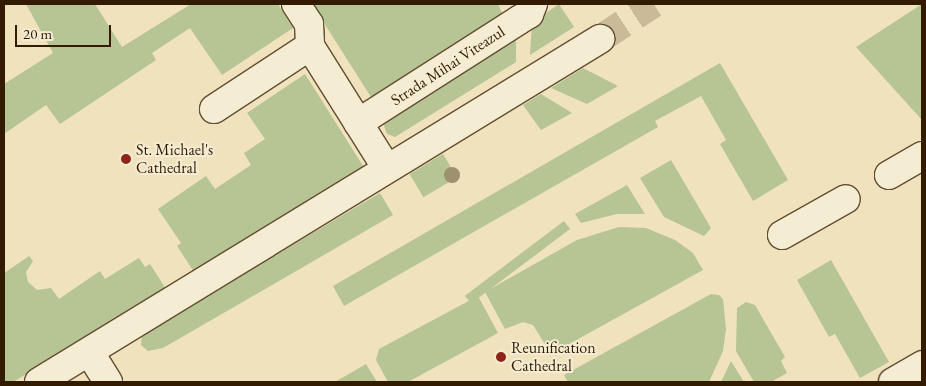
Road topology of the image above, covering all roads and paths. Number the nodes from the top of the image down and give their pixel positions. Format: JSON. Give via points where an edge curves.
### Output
{"nodes":[{"id":1,"x":296,"y":4,"type":"edge"},
{"id":2,"x":533,"y":4,"type":"edge"},
{"id":3,"x":600,"y":39,"type":"tunnel mouth"},
{"id":4,"x":310,"y":46,"type":"junction"},
{"id":5,"x":214,"y":109,"type":"dead end"},
{"id":6,"x":358,"y":123,"type":"junction"},
{"id":7,"x":922,"y":156,"type":"edge"},
{"id":8,"x":386,"y":167,"type":"junction"},
{"id":9,"x":889,"y":175,"type":"dead end"},
{"id":10,"x":846,"y":199,"type":"dead end"},
{"id":11,"x":782,"y":235,"type":"dead end"},
{"id":12,"x":90,"y":353,"type":"junction"},
{"id":13,"x":922,"y":365,"type":"edge"},
{"id":14,"x":40,"y":382,"type":"edge"},
{"id":15,"x":108,"y":382,"type":"edge"},
{"id":16,"x":893,"y":382,"type":"edge"}],
"edges":[{"from":1,"to":4,"type":"street","via":[[309,24]]},
{"from":2,"to":6,"type":"street","name":"Strada Mihai Viteazul","via":[[529,14]]},
{"from":3,"to":8,"type":"street"},
{"from":4,"to":5,"type":"street"},
{"from":4,"to":6,"type":"street"},
{"from":6,"to":8,"type":"street"},
{"from":7,"to":9,"type":"street"},
{"from":8,"to":12,"type":"street"},
{"from":10,"to":11,"type":"street"},
{"from":12,"to":14,"type":"street"},
{"from":12,"to":15,"type":"street"},
{"from":13,"to":16,"type":"street"}]}
